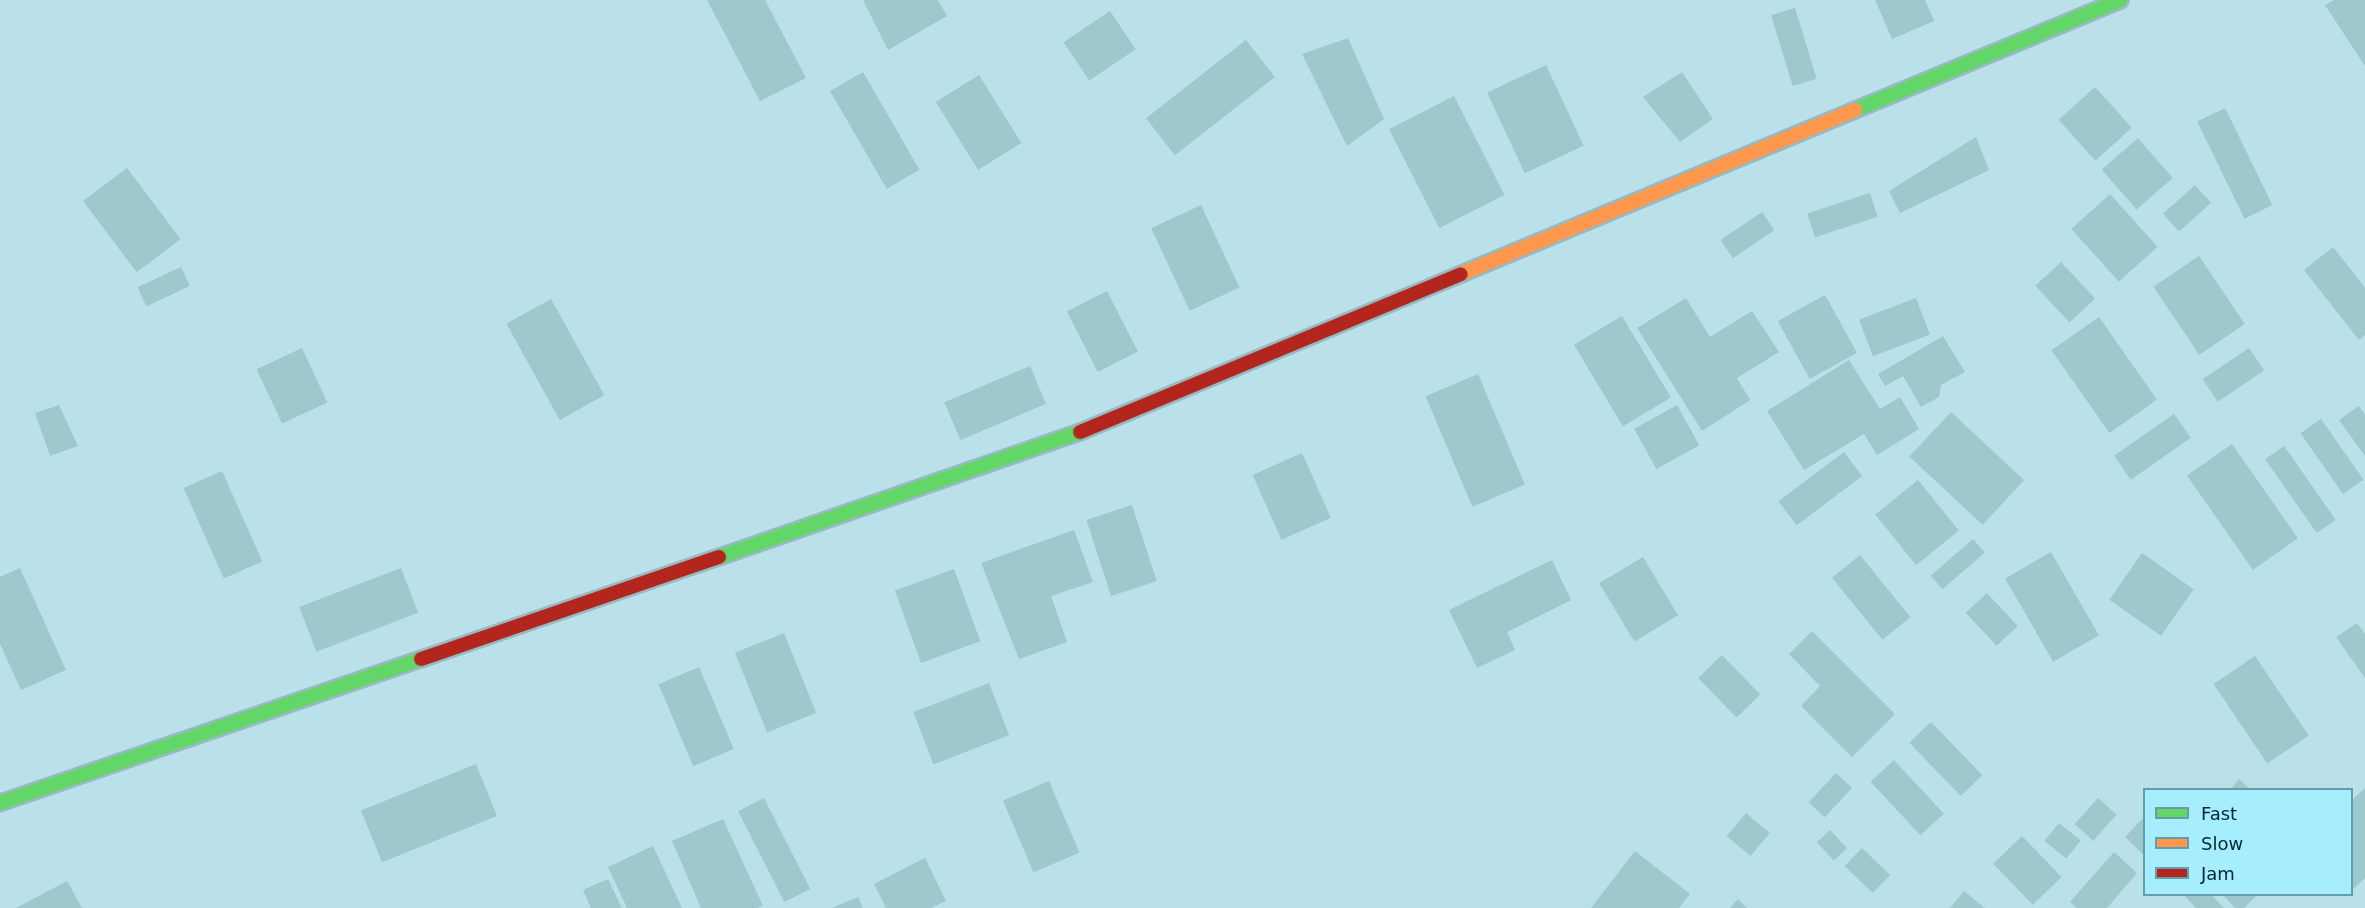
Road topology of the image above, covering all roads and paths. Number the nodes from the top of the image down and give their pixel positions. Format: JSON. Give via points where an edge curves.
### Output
{"nodes":[{"id":1,"x":2120,"y":0,"type":"edge"},
{"id":2,"x":0,"y":803,"type":"edge"}],
"edges":[{"from":1,"to":2,"type":"street","via":[[1066,438]]}]}
